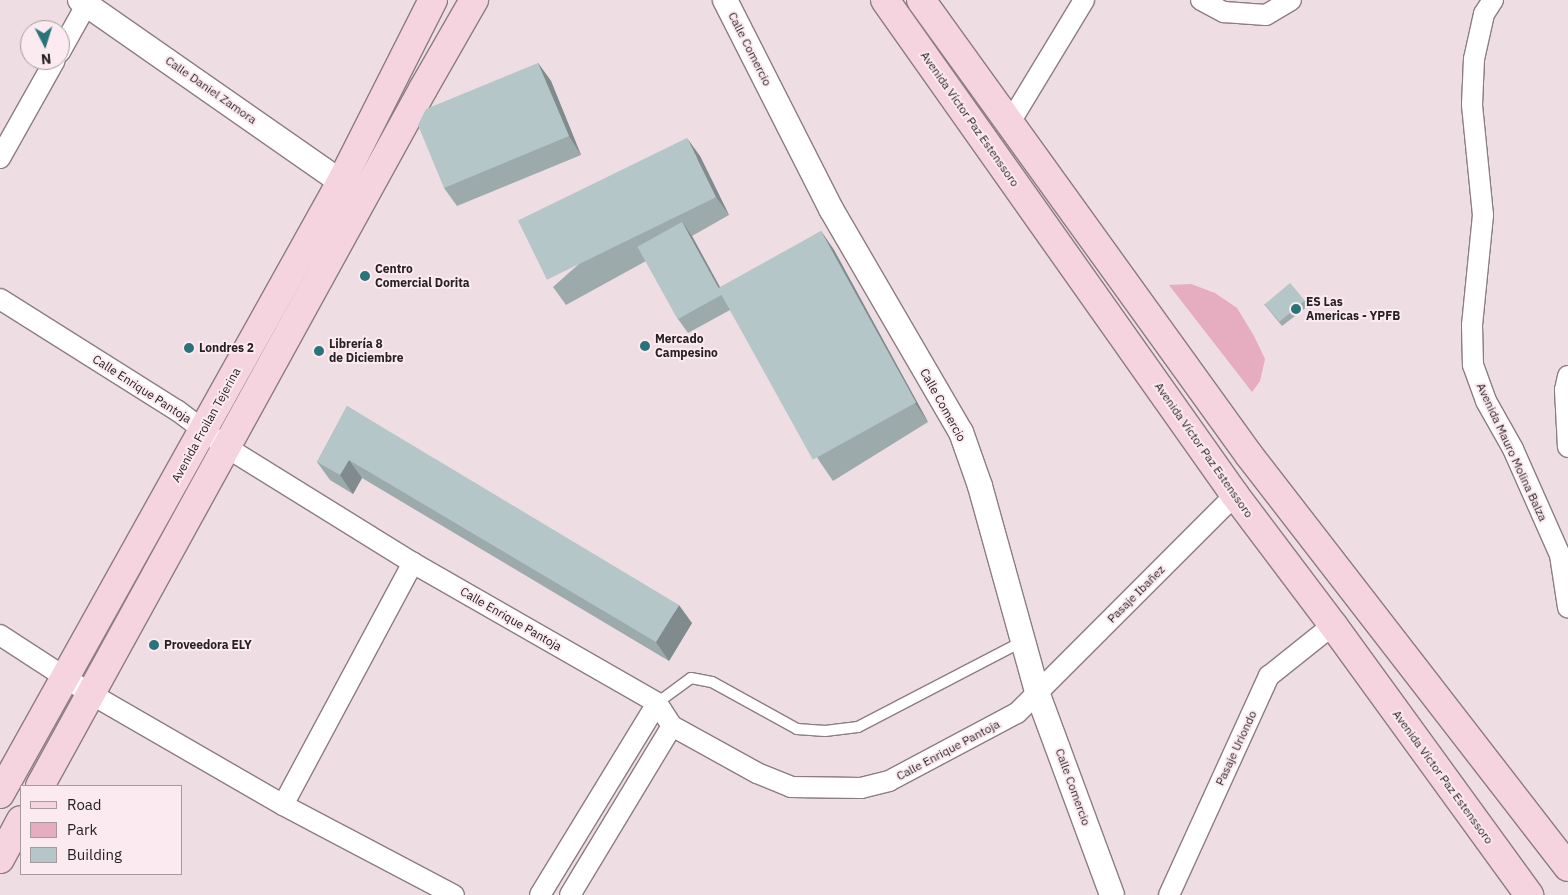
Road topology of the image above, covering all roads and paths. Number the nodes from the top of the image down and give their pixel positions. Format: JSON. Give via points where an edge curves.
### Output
{"nodes":[{"id":1,"x":433,"y":0,"type":"edge"},
{"id":2,"x":456,"y":0,"type":"edge"},
{"id":3,"x":474,"y":0,"type":"edge"},
{"id":4,"x":725,"y":0,"type":"edge"},
{"id":5,"x":885,"y":0,"type":"edge"},
{"id":6,"x":921,"y":0,"type":"edge"},
{"id":7,"x":1084,"y":0,"type":"edge"},
{"id":8,"x":1201,"y":0,"type":"edge"},
{"id":9,"x":1291,"y":0,"type":"edge"},
{"id":10,"x":1493,"y":0,"type":"edge"},
{"id":11,"x":85,"y":1,"type":"edge"},
{"id":12,"x":70,"y":32,"type":"edge"},
{"id":13,"x":49,"y":70,"type":"edge"},
{"id":14,"x":423,"y":88,"type":"junction"},
{"id":15,"x":1009,"y":124,"type":"junction"},
{"id":16,"x":0,"y":158,"type":"edge"},
{"id":17,"x":341,"y":182,"type":"junction"},
{"id":18,"x":0,"y":299,"type":"edge"},
{"id":19,"x":1568,"y":376,"type":"edge"},
{"id":20,"x":204,"y":429,"type":"junction"},
{"id":21,"x":226,"y":447,"type":"junction"},
{"id":22,"x":1568,"y":447,"type":"edge"},
{"id":23,"x":1235,"y":495,"type":"junction"},
{"id":24,"x":1564,"y":547,"type":"edge"},
{"id":25,"x":413,"y":563,"type":"junction"},
{"id":26,"x":1568,"y":607,"type":"edge"},
{"id":27,"x":1333,"y":625,"type":"junction"},
{"id":28,"x":0,"y":635,"type":"edge"},
{"id":29,"x":1023,"y":641,"type":"junction"},
{"id":30,"x":65,"y":678,"type":"junction"},
{"id":31,"x":1037,"y":692,"type":"junction"},
{"id":32,"x":91,"y":694,"type":"junction"},
{"id":33,"x":656,"y":703,"type":"junction"},
{"id":34,"x":672,"y":726,"type":"junction"},
{"id":35,"x":41,"y":785,"type":"edge"},
{"id":36,"x":0,"y":794,"type":"edge"},
{"id":37,"x":283,"y":805,"type":"junction"},
{"id":38,"x":20,"y":822,"type":"edge"},
{"id":39,"x":0,"y":859,"type":"edge"},
{"id":40,"x":1568,"y":867,"type":"edge"},
{"id":41,"x":454,"y":895,"type":"edge"},
{"id":42,"x":540,"y":895,"type":"edge"},
{"id":43,"x":570,"y":895,"type":"edge"},
{"id":44,"x":1112,"y":895,"type":"edge"},
{"id":45,"x":1169,"y":895,"type":"edge"},
{"id":46,"x":1529,"y":895,"type":"edge"}],
"edges":[{"from":1,"to":17,"type":"main road","name":"Avenida Froilan Tejerina"},
{"from":2,"to":14,"type":"main road","via":[[427,51]]},
{"from":3,"to":14,"type":"main road"},
{"from":4,"to":29,"type":"street","name":"Calle Comercio","via":[[831,209],[961,432],[980,486]]},
{"from":5,"to":23,"type":"main road","name":"Avenida Víctor Paz Estenssoro"},
{"from":6,"to":15,"type":"main road"},
{"from":7,"to":15,"type":"street"},
{"from":8,"to":9,"type":"street","via":[[1224,12],[1266,15]]},
{"from":10,"to":24,"type":"street","name":"Avenida Mauro Molina Balza","via":[[1484,14],[1474,59],[1472,105],[1483,215],[1472,325],[1473,365],[1486,401]]},
{"from":11,"to":12,"type":"street"},
{"from":11,"to":17,"type":"street","name":"Calle Daniel Zamora"},
{"from":13,"to":16,"type":"street"},
{"from":14,"to":21,"type":"main road"},
{"from":15,"to":40,"type":"main road","via":[[1248,455]]},
{"from":17,"to":20,"type":"main road","name":"Avenida Froilan Tejerina"},
{"from":18,"to":20,"type":"street","name":"Calle Enrique Pantoja"},
{"from":19,"to":22,"type":"street","via":[[1565,390]]},
{"from":20,"to":21,"type":"street","name":"Calle Enrique Pantoja"},
{"from":20,"to":30,"type":"main road","name":"Avenida Froilan Tejerina"},
{"from":21,"to":25,"type":"street","name":"Calle Enrique Pantoja"},
{"from":21,"to":32,"type":"main road"},
{"from":23,"to":27,"type":"main road","name":"Avenida Víctor Paz Estenssoro"},
{"from":23,"to":31,"type":"street","name":"Pasaje Ibañez"},
{"from":24,"to":26,"type":"street","name":"Avenida Mauro Molina Balza"},
{"from":25,"to":33,"type":"street","name":"Calle Enrique Pantoja"},
{"from":25,"to":37,"type":"street"},
{"from":27,"to":45,"type":"street","name":"Pasaje Uriondo","via":[[1270,676]]},
{"from":27,"to":46,"type":"main road","name":"Avenida Víctor Paz Estenssoro"},
{"from":28,"to":30,"type":"street"},
{"from":29,"to":31,"type":"street","name":"Calle Comercio"},
{"from":29,"to":33,"type":"lane","via":[[858,727],[825,731],[797,729],[712,682],[691,678]]},
{"from":30,"to":32,"type":"street"},
{"from":30,"to":36,"type":"main road","name":"Avenida Froilan Tejerina"},
{"from":31,"to":34,"type":"street","name":"Calle Enrique Pantoja","via":[[1017,713],[933,760],[890,781],[860,788],[791,787],[757,773]]},
{"from":31,"to":44,"type":"street","name":"Calle Comercio"},
{"from":32,"to":35,"type":"main road"},
{"from":32,"to":37,"type":"street"},
{"from":33,"to":34,"type":"street","name":"Calle Enrique Pantoja"},
{"from":33,"to":42,"type":"street"},
{"from":34,"to":43,"type":"street"},
{"from":37,"to":41,"type":"street"},
{"from":38,"to":39,"type":"main road"}]}
